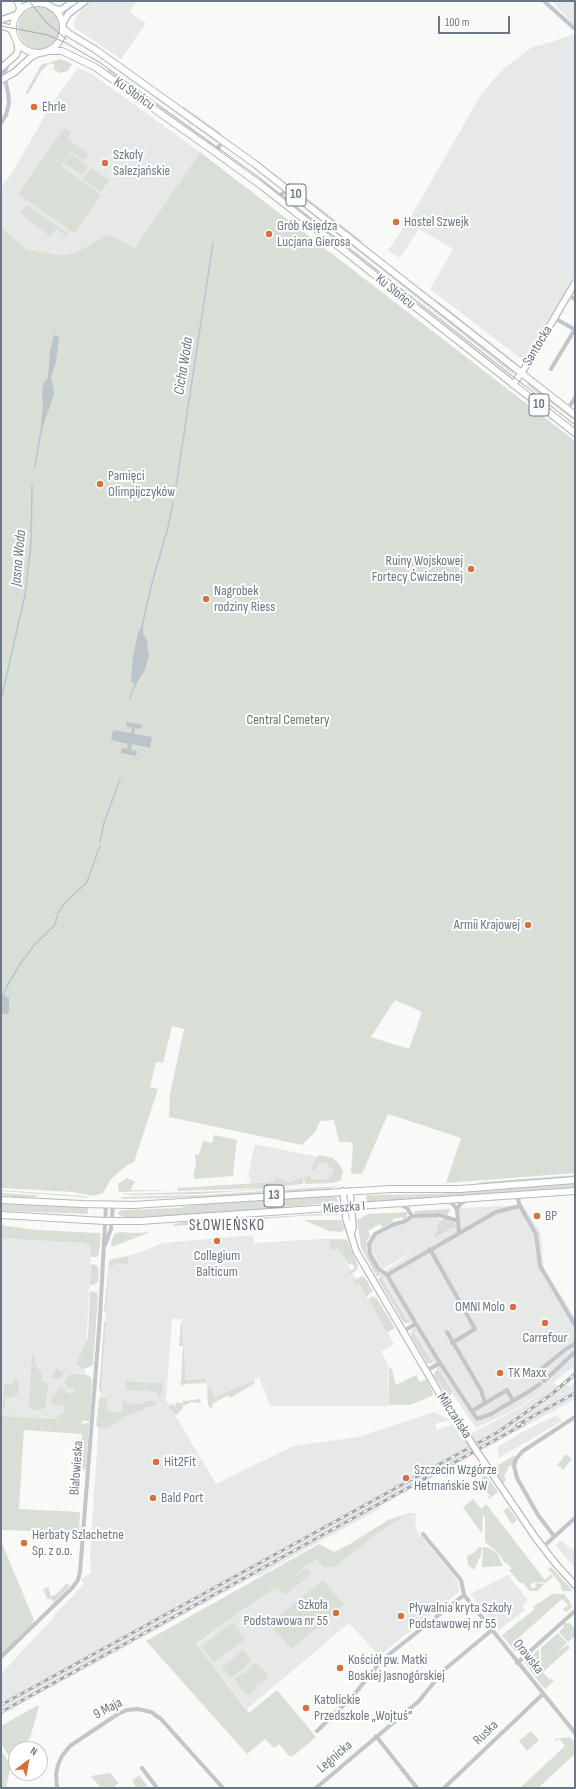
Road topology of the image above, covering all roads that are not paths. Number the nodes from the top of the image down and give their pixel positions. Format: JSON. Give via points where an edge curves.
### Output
{"nodes":[{"id":1,"x":17,"y":1,"type":"edge"},
{"id":2,"x":41,"y":1,"type":"edge"},
{"id":3,"x":74,"y":1,"type":"edge"},
{"id":4,"x":85,"y":1,"type":"edge"},
{"id":5,"x":544,"y":1,"type":"edge"},
{"id":6,"x":50,"y":7,"type":"junction"},
{"id":7,"x":18,"y":13,"type":"junction"},
{"id":8,"x":1,"y":20,"type":"edge"},
{"id":9,"x":63,"y":25,"type":"junction"},
{"id":10,"x":1,"y":26,"type":"edge"},
{"id":11,"x":575,"y":29,"type":"edge"},
{"id":12,"x":14,"y":32,"type":"junction"},
{"id":13,"x":17,"y":42,"type":"junction"},
{"id":14,"x":48,"y":51,"type":"junction"},
{"id":15,"x":39,"y":53,"type":"junction"},
{"id":16,"x":9,"y":62,"type":"junction"},
{"id":17,"x":1,"y":68,"type":"edge"},
{"id":18,"x":3,"y":80,"type":"edge"},
{"id":19,"x":1,"y":123,"type":"edge"},
{"id":20,"x":223,"y":140,"type":"junction"},
{"id":21,"x":215,"y":152,"type":"junction"},
{"id":22,"x":287,"y":188,"type":"junction"},
{"id":23,"x":278,"y":199,"type":"junction"},
{"id":24,"x":575,"y":283,"type":"edge"},
{"id":25,"x":568,"y":295,"type":"junction"},
{"id":26,"x":575,"y":299,"type":"edge"},
{"id":27,"x":554,"y":318,"type":"junction"},
{"id":28,"x":575,"y":329,"type":"edge"},
{"id":29,"x":551,"y":369,"type":"dead end"},
{"id":30,"x":521,"y":373,"type":"junction"},
{"id":31,"x":513,"y":385,"type":"junction"},
{"id":32,"x":575,"y":398,"type":"edge"},
{"id":33,"x":567,"y":410,"type":"junction"},
{"id":34,"x":575,"y":415,"type":"edge"},
{"id":35,"x":575,"y":433,"type":"edge"},
{"id":36,"x":575,"y":1180,"type":"edge"},
{"id":37,"x":350,"y":1191,"type":"junction"},
{"id":38,"x":575,"y":1191,"type":"edge"},
{"id":39,"x":343,"y":1192,"type":"junction"},
{"id":40,"x":517,"y":1195,"type":"junction"},
{"id":41,"x":468,"y":1199,"type":"junction"},
{"id":42,"x":1,"y":1200,"type":"edge"},
{"id":43,"x":446,"y":1201,"type":"junction"},
{"id":44,"x":398,"y":1204,"type":"junction"},
{"id":45,"x":110,"y":1205,"type":"junction"},
{"id":46,"x":520,"y":1206,"type":"junction"},
{"id":47,"x":348,"y":1207,"type":"junction"},
{"id":48,"x":457,"y":1210,"type":"junction"},
{"id":49,"x":1,"y":1215,"type":"edge"},
{"id":50,"x":412,"y":1216,"type":"junction"},
{"id":51,"x":109,"y":1221,"type":"junction"},
{"id":52,"x":458,"y":1221,"type":"junction"},
{"id":53,"x":459,"y":1233,"type":"junction"},
{"id":54,"x":104,"y":1247,"type":"junction"},
{"id":55,"x":430,"y":1250,"type":"junction"},
{"id":56,"x":387,"y":1274,"type":"junction"},
{"id":57,"x":416,"y":1324,"type":"junction"},
{"id":58,"x":575,"y":1325,"type":"edge"},
{"id":59,"x":403,"y":1331,"type":"junction"},
{"id":60,"x":447,"y":1332,"type":"dead end"},
{"id":61,"x":452,"y":1343,"type":"junction"},
{"id":62,"x":575,"y":1344,"type":"edge"},
{"id":63,"x":575,"y":1352,"type":"edge"},
{"id":64,"x":440,"y":1363,"type":"junction"},
{"id":65,"x":426,"y":1371,"type":"junction"},
{"id":66,"x":540,"y":1384,"type":"dead end"},
{"id":67,"x":513,"y":1401,"type":"junction"},
{"id":68,"x":485,"y":1403,"type":"junction"},
{"id":69,"x":472,"y":1411,"type":"junction"},
{"id":70,"x":575,"y":1417,"type":"edge"},
{"id":71,"x":575,"y":1518,"type":"edge"},
{"id":72,"x":423,"y":1534,"type":"dead end"},
{"id":73,"x":554,"y":1536,"type":"junction"},
{"id":74,"x":542,"y":1547,"type":"junction"},
{"id":75,"x":575,"y":1585,"type":"edge"},
{"id":76,"x":464,"y":1595,"type":"junction"},
{"id":77,"x":575,"y":1611,"type":"edge"},
{"id":78,"x":492,"y":1630,"type":"junction"},
{"id":79,"x":1,"y":1658,"type":"edge"},
{"id":80,"x":517,"y":1663,"type":"junction"},
{"id":81,"x":543,"y":1694,"type":"junction"},
{"id":82,"x":317,"y":1731,"type":"dead end"},
{"id":83,"x":575,"y":1733,"type":"edge"},
{"id":84,"x":376,"y":1736,"type":"junction"},
{"id":85,"x":142,"y":1768,"type":"dead end"},
{"id":86,"x":57,"y":1788,"type":"edge"},
{"id":87,"x":157,"y":1788,"type":"edge"},
{"id":88,"x":223,"y":1788,"type":"edge"},
{"id":89,"x":316,"y":1788,"type":"edge"},
{"id":90,"x":417,"y":1788,"type":"edge"},
{"id":91,"x":444,"y":1788,"type":"edge"}],
"edges":[{"from":1,"to":7,"type":"main road","via":[[20,7]]},
{"from":2,"to":6,"type":"main road","number":"10"},
{"from":3,"to":6,"type":"street","via":[[61,10]]},
{"from":4,"to":9,"type":"street","via":[[67,16]]},
{"from":5,"to":11,"type":"street"},
{"from":6,"to":7,"type":"main road","via":[[41,3],[32,4]]},
{"from":6,"to":9,"type":"main road","number":"10","via":[[60,16]]},
{"from":7,"to":8,"type":"street"},
{"from":7,"to":12,"type":"main road"},
{"from":9,"to":14,"type":"main road","via":[[60,41]]},
{"from":9,"to":20,"type":"main road","name":"Ku Słońcu","number":"10","via":[[68,33],[100,52]]},
{"from":10,"to":12,"type":"street"},
{"from":12,"to":13,"type":"main road"},
{"from":13,"to":15,"type":"main road","via":[[27,50]]},
{"from":13,"to":16,"type":"street","via":[[17,52]]},
{"from":14,"to":15,"type":"main road","number":"10"},
{"from":14,"to":21,"type":"main road","name":"Ku Słońcu","number":"10","via":[[62,51],[95,66]]},
{"from":15,"to":18,"type":"street"},
{"from":16,"to":17,"type":"street"},
{"from":16,"to":18,"type":"street"},
{"from":18,"to":19,"type":"street","via":[[9,103]]},
{"from":20,"to":21,"type":"street"},
{"from":20,"to":22,"type":"main road","name":"Ku Słońcu","number":"10"},
{"from":21,"to":23,"type":"main road","name":"Ku Słońcu","number":"10"},
{"from":22,"to":23,"type":"street"},
{"from":22,"to":30,"type":"main road","name":"Ku Słońcu","number":"10"},
{"from":23,"to":31,"type":"main road","name":"Ku Słońcu","number":"10"},
{"from":24,"to":25,"type":"street","name":"Santocka"},
{"from":25,"to":26,"type":"street"},
{"from":25,"to":27,"type":"street","name":"Santocka"},
{"from":27,"to":28,"type":"street","name":"Santocka"},
{"from":27,"to":30,"type":"street","name":"Santocka"},
{"from":28,"to":29,"type":"street","name":"Santocka"},
{"from":30,"to":31,"type":"street"},
{"from":30,"to":33,"type":"main road","name":"Ku Słońcu","number":"10"},
{"from":31,"to":35,"type":"main road","name":"Ku Słońcu","number":"10"},
{"from":32,"to":33,"type":"street"},
{"from":33,"to":34,"type":"main road","name":"Ku Słońcu","number":"10"},
{"from":36,"to":37,"type":"main road","name":"Mieszka I","number":"13","via":[[460,1190]]},
{"from":37,"to":39,"type":"main road","name":"Mieszka I","number":"13"},
{"from":37,"to":47,"type":"street","name":"Milczańska"},
{"from":38,"to":40,"type":"main road","name":"Mieszka I","number":"13"},
{"from":39,"to":45,"type":"main road","name":"Mieszka I","number":"13"},
{"from":39,"to":47,"type":"street","name":"Milczańska"},
{"from":40,"to":41,"type":"main road","name":"Mieszka I","number":"13"},
{"from":40,"to":46,"type":"street"},
{"from":41,"to":43,"type":"main road","name":"Mieszka I","number":"13"},
{"from":41,"to":48,"type":"street","via":[[460,1204]]},
{"from":42,"to":45,"type":"main road","name":"Mieszka I","number":"13"},
{"from":43,"to":44,"type":"main road","name":"Mieszka I","number":"13"},
{"from":43,"to":48,"type":"street","via":[[453,1204]]},
{"from":44,"to":47,"type":"main road","name":"Mieszka I","number":"13"},
{"from":44,"to":50,"type":"street","via":[[407,1208]]},
{"from":45,"to":51,"type":"street"},
{"from":45,"to":51,"type":"street"},
{"from":46,"to":53,"type":"street","via":[[496,1212]]},
{"from":46,"to":58,"type":"street","via":[[536,1234],[540,1266]]},
{"from":47,"to":51,"type":"main road","name":"Mieszka I","number":"13","via":[[146,1221]]},
{"from":47,"to":59,"type":"street","name":"Milczańska","via":[[353,1227],[351,1235],[358,1254]]},
{"from":48,"to":52,"type":"street"},
{"from":49,"to":51,"type":"main road","name":"Mieszka I","number":"13"},
{"from":50,"to":52,"type":"street","via":[[439,1215]]},
{"from":50,"to":56,"type":"street","via":[[376,1234],[370,1240],[370,1254],[378,1268]]},
{"from":51,"to":54,"type":"street","name":"Białowieska"},
{"from":51,"to":54,"type":"street","name":"Białowieska","via":[[110,1232]]},
{"from":52,"to":53,"type":"street"},
{"from":53,"to":55,"type":"street"},
{"from":54,"to":79,"type":"street","name":"Białowieska","via":[[79,1576],[72,1588]]},
{"from":55,"to":56,"type":"street"},
{"from":55,"to":61,"type":"street","via":[[475,1329]]},
{"from":56,"to":57,"type":"street"},
{"from":57,"to":59,"type":"street"},
{"from":57,"to":64,"type":"street"},
{"from":59,"to":65,"type":"street","name":"Milczańska"},
{"from":60,"to":61,"type":"street"},
{"from":61,"to":68,"type":"street","via":[[481,1390]]},
{"from":62,"to":63,"type":"street","via":[[539,1371],[544,1380]]},
{"from":64,"to":65,"type":"street"},
{"from":64,"to":69,"type":"street"},
{"from":65,"to":74,"type":"street","name":"Milczańska","bridge":true},
{"from":66,"to":67,"type":"street"},
{"from":67,"to":68,"type":"street","via":[[507,1390]]},
{"from":67,"to":69,"type":"street","via":[[482,1418],[477,1419]]},
{"from":68,"to":69,"type":"street"},
{"from":70,"to":73,"type":"street","via":[[523,1450],[514,1463],[517,1478]]},
{"from":71,"to":73,"type":"street"},
{"from":72,"to":76,"type":"street","name":"Orawska","via":[[460,1580]]},
{"from":73,"to":74,"type":"street"},
{"from":74,"to":75,"type":"street","name":"Milczańska"},
{"from":76,"to":78,"type":"street","name":"Orawska"},
{"from":76,"to":82,"type":"street","via":[[394,1650]]},
{"from":77,"to":80,"type":"street"},
{"from":78,"to":80,"type":"street","name":"Orawska"},
{"from":78,"to":84,"type":"street","name":"Legnicka","via":[[444,1670],[419,1701]]},
{"from":80,"to":81,"type":"street","name":"Orawska"},
{"from":81,"to":83,"type":"street","name":"Orawska"},
{"from":81,"to":91,"type":"street","name":"Ruska"},
{"from":84,"to":89,"type":"street","name":"Legnicka"},
{"from":84,"to":90,"type":"street"},
{"from":85,"to":87,"type":"street"},
{"from":86,"to":88,"type":"street","name":"9 Maja","via":[[58,1765],[70,1746],[120,1713],[138,1709],[151,1712],[162,1720]]}]}
